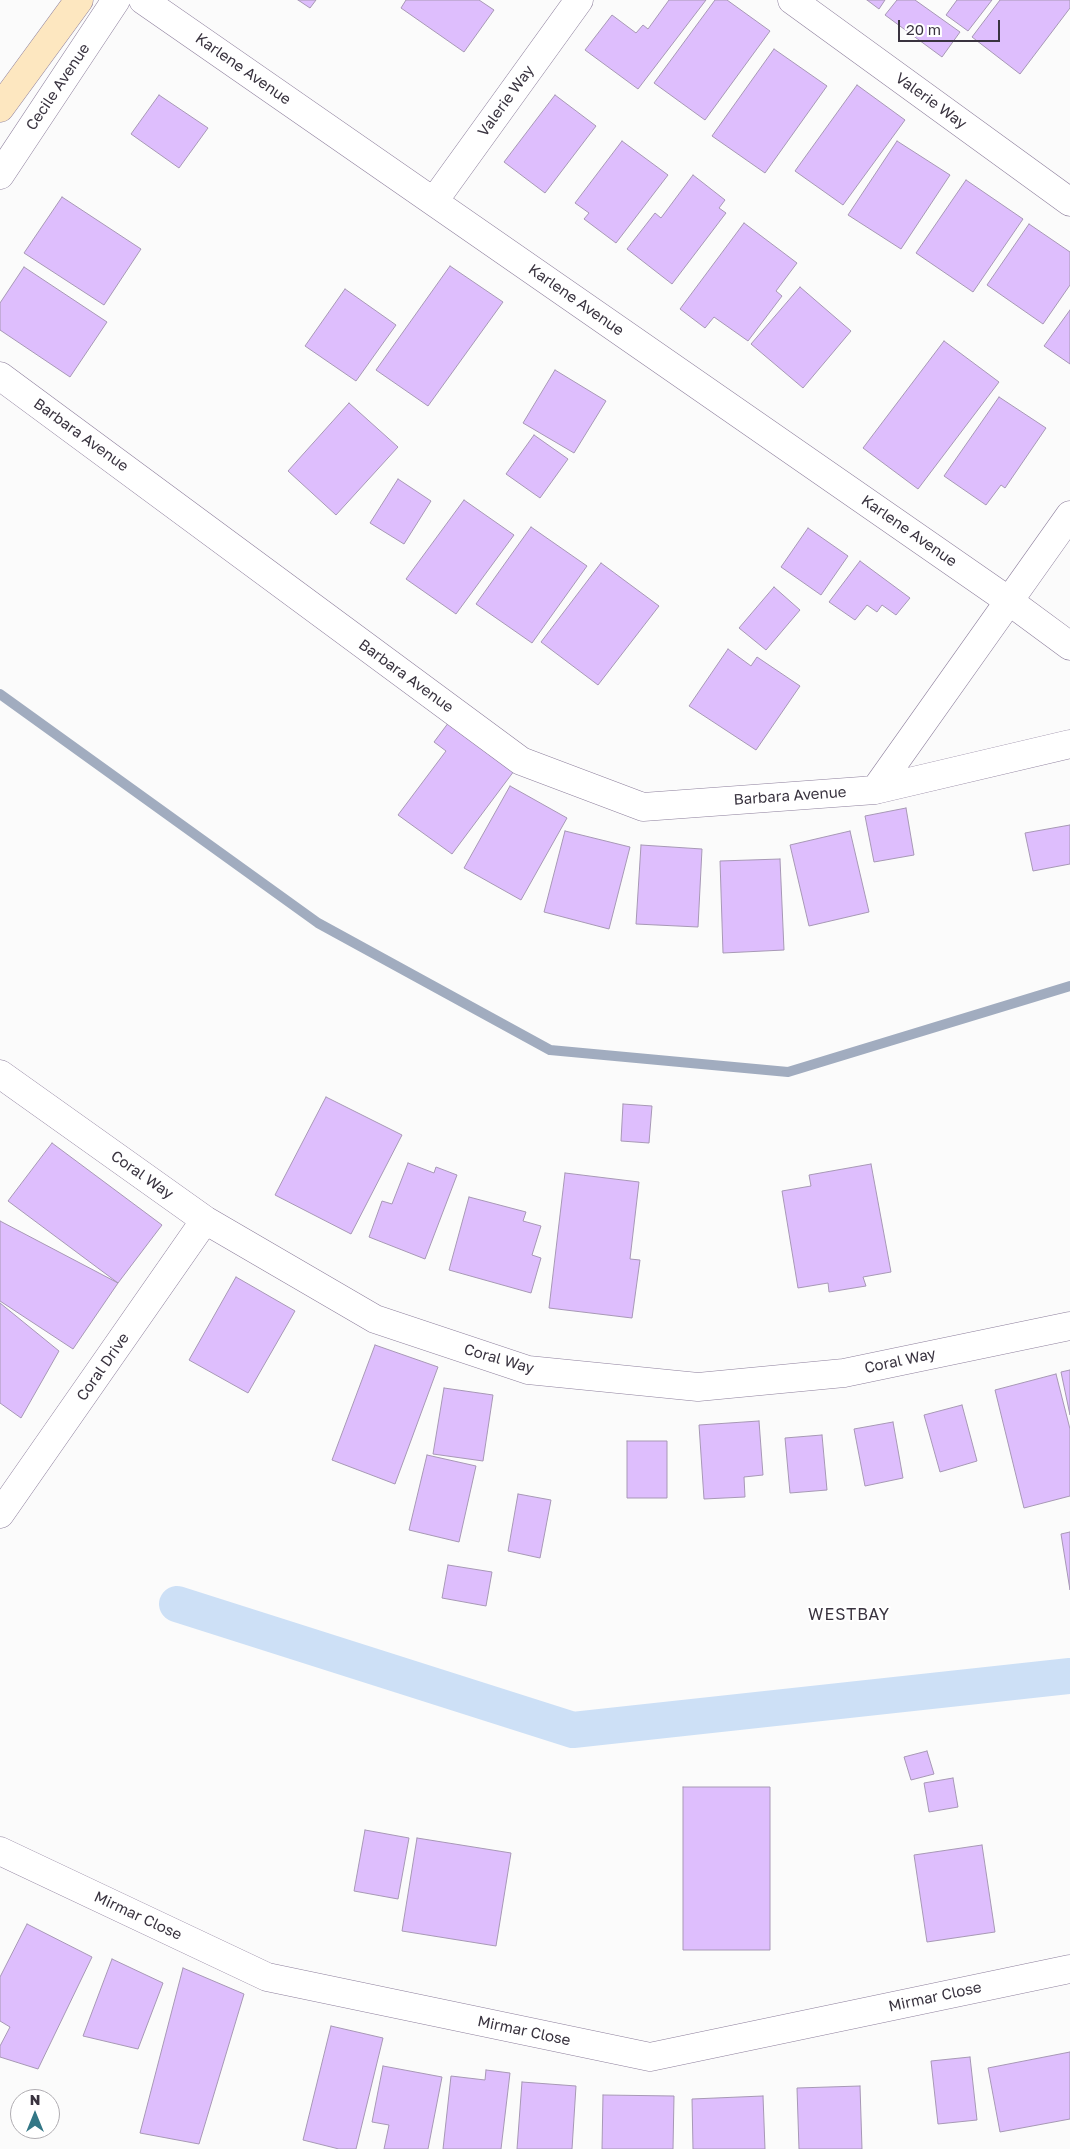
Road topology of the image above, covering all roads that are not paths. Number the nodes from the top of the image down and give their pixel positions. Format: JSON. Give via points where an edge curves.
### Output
{"nodes":[{"id":1,"x":79,"y":0,"type":"edge"},
{"id":2,"x":116,"y":0,"type":"edge"},
{"id":3,"x":143,"y":0,"type":"edge"},
{"id":4,"x":579,"y":0,"type":"edge"},
{"id":5,"x":792,"y":0,"type":"edge"},
{"id":6,"x":0,"y":108,"type":"edge"},
{"id":7,"x":0,"y":175,"type":"edge"},
{"id":8,"x":434,"y":201,"type":"junction"},
{"id":9,"x":1070,"y":202,"type":"edge"},
{"id":10,"x":0,"y":376,"type":"edge"},
{"id":11,"x":1070,"y":515,"type":"edge"},
{"id":12,"x":1009,"y":601,"type":"junction"},
{"id":13,"x":1070,"y":646,"type":"edge"},
{"id":14,"x":1070,"y":744,"type":"edge"},
{"id":15,"x":875,"y":790,"type":"junction"},
{"id":16,"x":0,"y":1074,"type":"edge"},
{"id":17,"x":205,"y":1220,"type":"junction"},
{"id":18,"x":1070,"y":1326,"type":"edge"},
{"id":19,"x":0,"y":1514,"type":"edge"},
{"id":20,"x":0,"y":1851,"type":"edge"},
{"id":21,"x":1070,"y":1969,"type":"edge"}],
"edges":[{"from":1,"to":6,"type":"main road"},
{"from":2,"to":7,"type":"street","name":"Cecile Avenue"},
{"from":3,"to":8,"type":"street","name":"Karlene Avenue"},
{"from":4,"to":8,"type":"street","name":"Valerie Way"},
{"from":5,"to":9,"type":"street","name":"Valerie Way"},
{"from":8,"to":12,"type":"street","name":"Karlene Avenue"},
{"from":10,"to":15,"type":"street","name":"Barbara Avenue","via":[[521,761],[643,807]]},
{"from":11,"to":12,"type":"street"},
{"from":12,"to":13,"type":"street","name":"Karlene Avenue"},
{"from":12,"to":15,"type":"street"},
{"from":14,"to":15,"type":"street","name":"Barbara Avenue"},
{"from":16,"to":17,"type":"street","name":"Coral Way"},
{"from":17,"to":18,"type":"street","name":"Coral Way","via":[[375,1319],[528,1370],[698,1388],[844,1373]]},
{"from":17,"to":19,"type":"street","name":"Coral Drive"},
{"from":20,"to":21,"type":"street","name":"Mirmar Close","via":[[267,1977],[650,2057]]}]}
